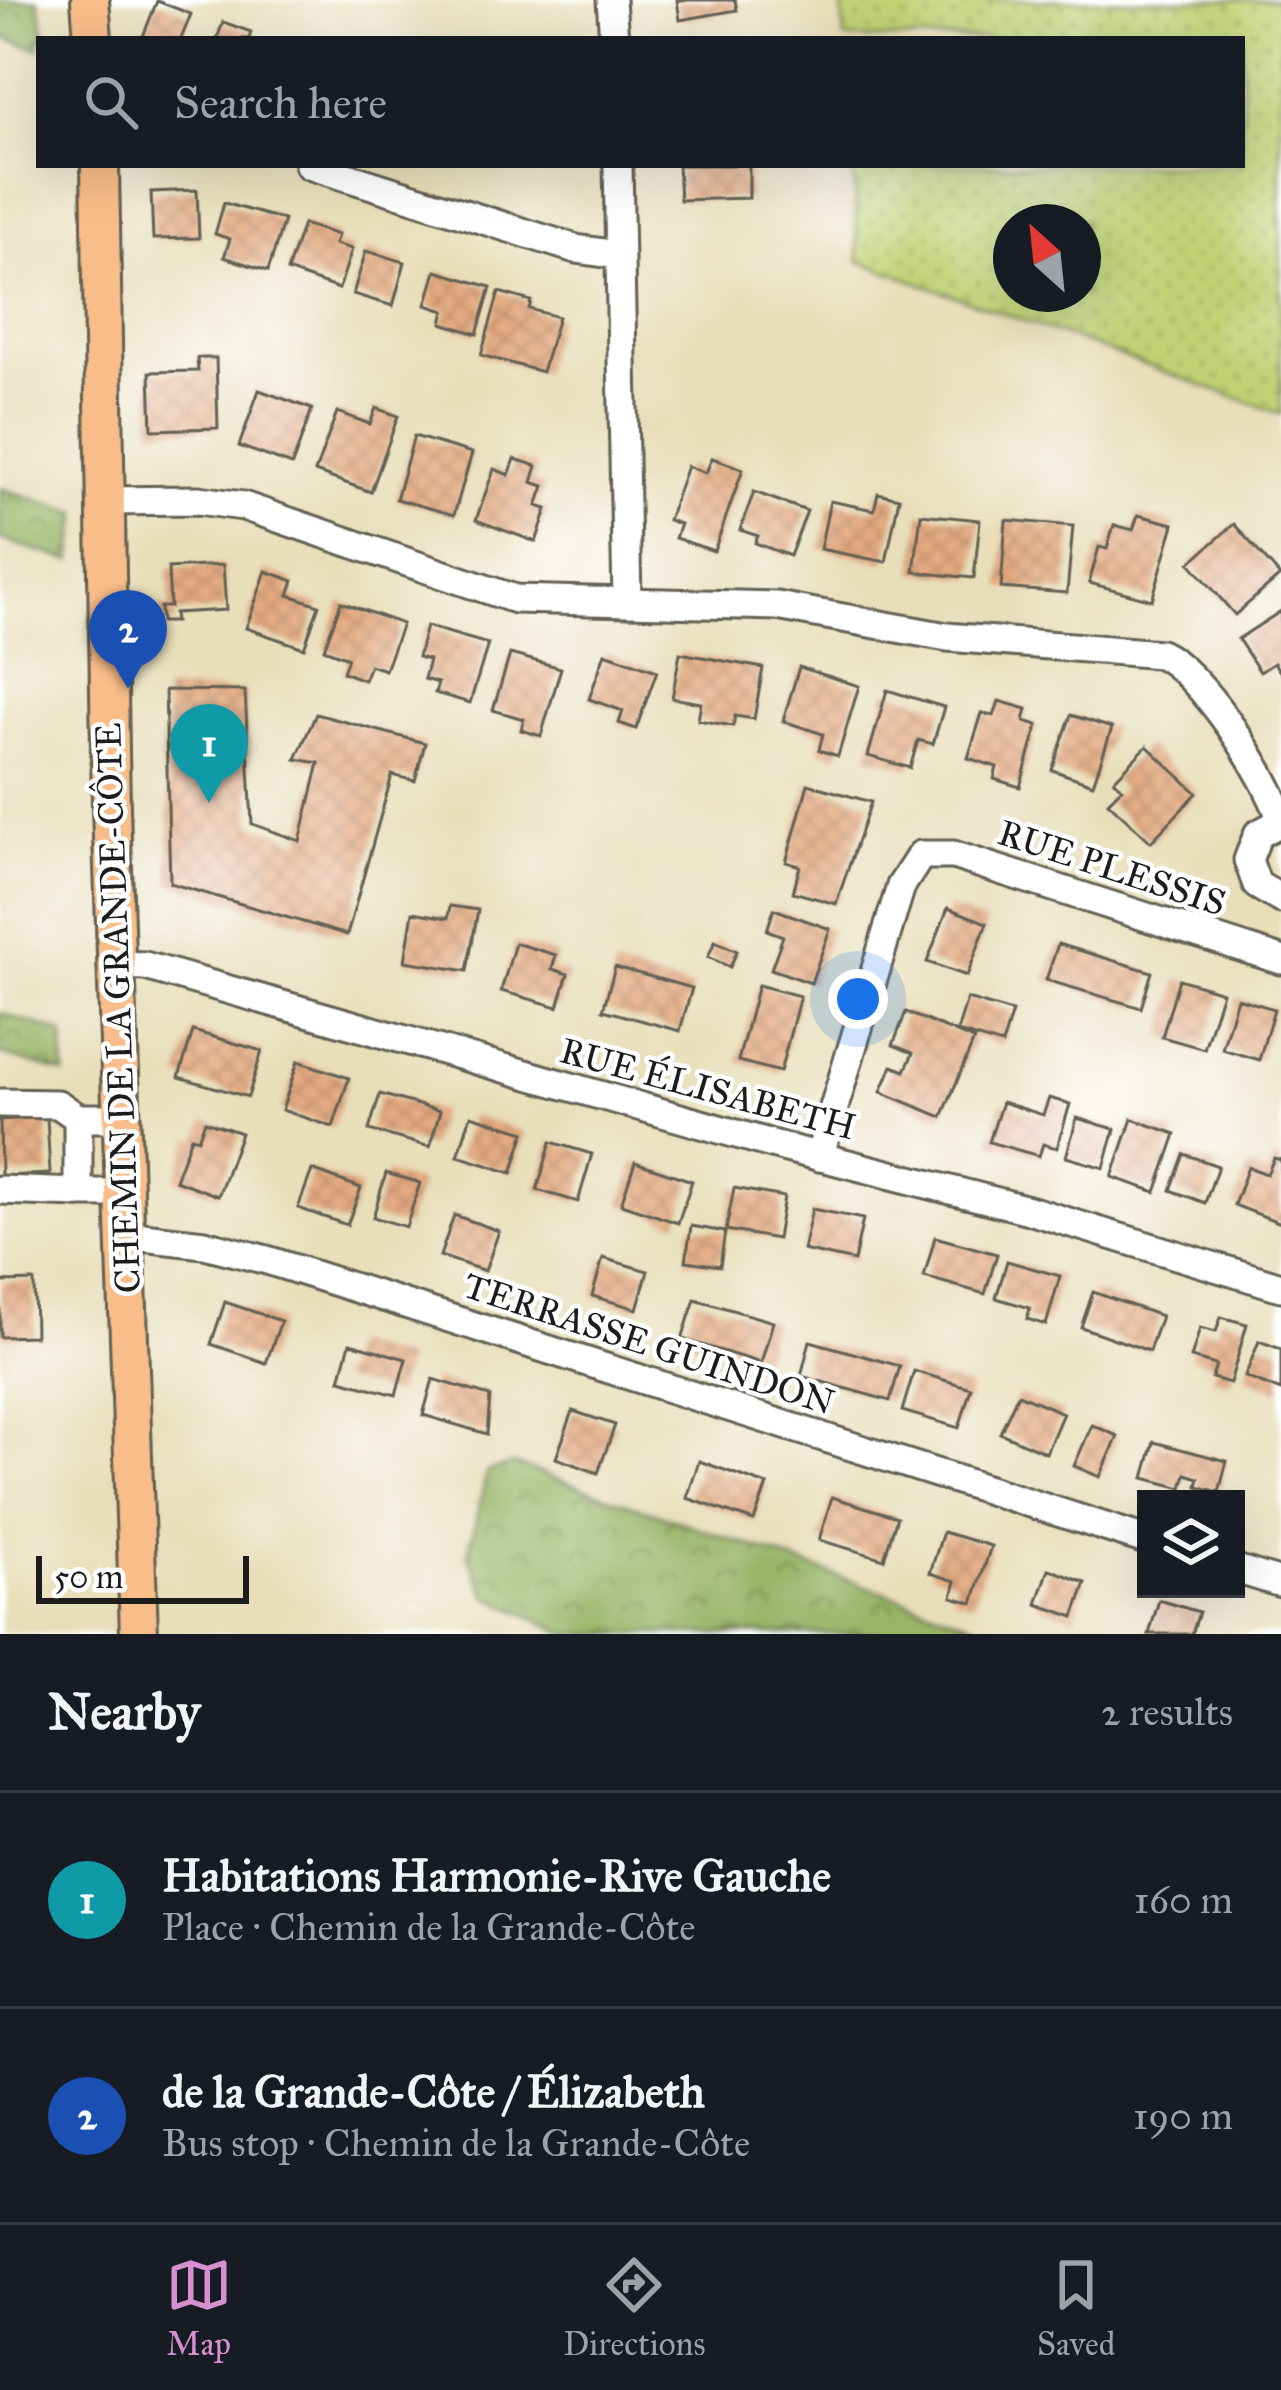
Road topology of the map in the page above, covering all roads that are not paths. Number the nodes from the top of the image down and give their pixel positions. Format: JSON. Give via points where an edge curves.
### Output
{"nodes":[{"id":1,"x":90,"y":0,"type":"edge"},
{"id":2,"x":611,"y":0,"type":"edge"},
{"id":3,"x":94,"y":36,"type":"edge"},
{"id":4,"x":614,"y":36,"type":"edge"},
{"id":5,"x":100,"y":168,"type":"edge"},
{"id":6,"x":319,"y":168,"type":"edge"},
{"id":7,"x":618,"y":168,"type":"edge"},
{"id":8,"x":619,"y":255,"type":"junction"},
{"id":9,"x":105,"y":501,"type":"junction"},
{"id":10,"x":626,"y":601,"type":"junction"},
{"id":11,"x":1281,"y":821,"type":"edge"},
{"id":12,"x":1281,"y":899,"type":"edge"},
{"id":13,"x":1281,"y":960,"type":"edge"},
{"id":14,"x":116,"y":964,"type":"junction"},
{"id":15,"x":0,"y":1103,"type":"edge"},
{"id":16,"x":78,"y":1118,"type":"junction"},
{"id":17,"x":121,"y":1118,"type":"junction"},
{"id":18,"x":819,"y":1157,"type":"junction"},
{"id":19,"x":0,"y":1190,"type":"edge"},
{"id":20,"x":78,"y":1192,"type":"junction"},
{"id":21,"x":124,"y":1193,"type":"junction"},
{"id":22,"x":125,"y":1234,"type":"junction"},
{"id":23,"x":1281,"y":1287,"type":"edge"},
{"id":24,"x":1137,"y":1537,"type":"edge"},
{"id":25,"x":1245,"y":1572,"type":"edge"},
{"id":26,"x":1281,"y":1583,"type":"edge"},
{"id":27,"x":140,"y":1634,"type":"edge"}],
"edges":[{"from":1,"to":3,"type":"main road"},
{"from":2,"to":4,"type":"street"},
{"from":5,"to":9,"type":"main road","name":"CHEMIN DE LA GRANDE-CÔTE"},
{"from":6,"to":8,"type":"street","via":[[576,249]]},
{"from":7,"to":8,"type":"street"},
{"from":8,"to":10,"type":"street"},
{"from":9,"to":10,"type":"street","via":[[226,503],[515,599]]},
{"from":9,"to":14,"type":"main road","name":"CHEMIN DE LA GRANDE-CÔTE"},
{"from":10,"to":11,"type":"street","via":[[793,608],[947,637],[1160,654],[1185,671],[1263,776]]},
{"from":11,"to":12,"type":"street","via":[[1258,834],[1248,860],[1257,886]]},
{"from":13,"to":18,"type":"street","name":"RUE PLESSIS","via":[[953,855],[921,855],[901,886]]},
{"from":14,"to":17,"type":"main road","name":"CHEMIN DE LA GRANDE-CÔTE"},
{"from":14,"to":18,"type":"street","name":"RUE ÉLISABETH","via":[[146,966]]},
{"from":15,"to":16,"type":"street","via":[[58,1104]]},
{"from":16,"to":17,"type":"street"},
{"from":16,"to":20,"type":"street"},
{"from":17,"to":21,"type":"main road","name":"CHEMIN DE LA GRANDE-CÔTE"},
{"from":18,"to":23,"type":"street","name":"RUE ÉLISABETH"},
{"from":19,"to":20,"type":"street"},
{"from":20,"to":21,"type":"street"},
{"from":21,"to":22,"type":"main road","name":"CHEMIN DE LA GRANDE-CÔTE"},
{"from":22,"to":24,"type":"street","name":"TERRASSE GUINDON","via":[[268,1260]]},
{"from":22,"to":27,"type":"main road","name":"CHEMIN DE LA GRANDE-CÔTE"},
{"from":25,"to":26,"type":"street"}]}
